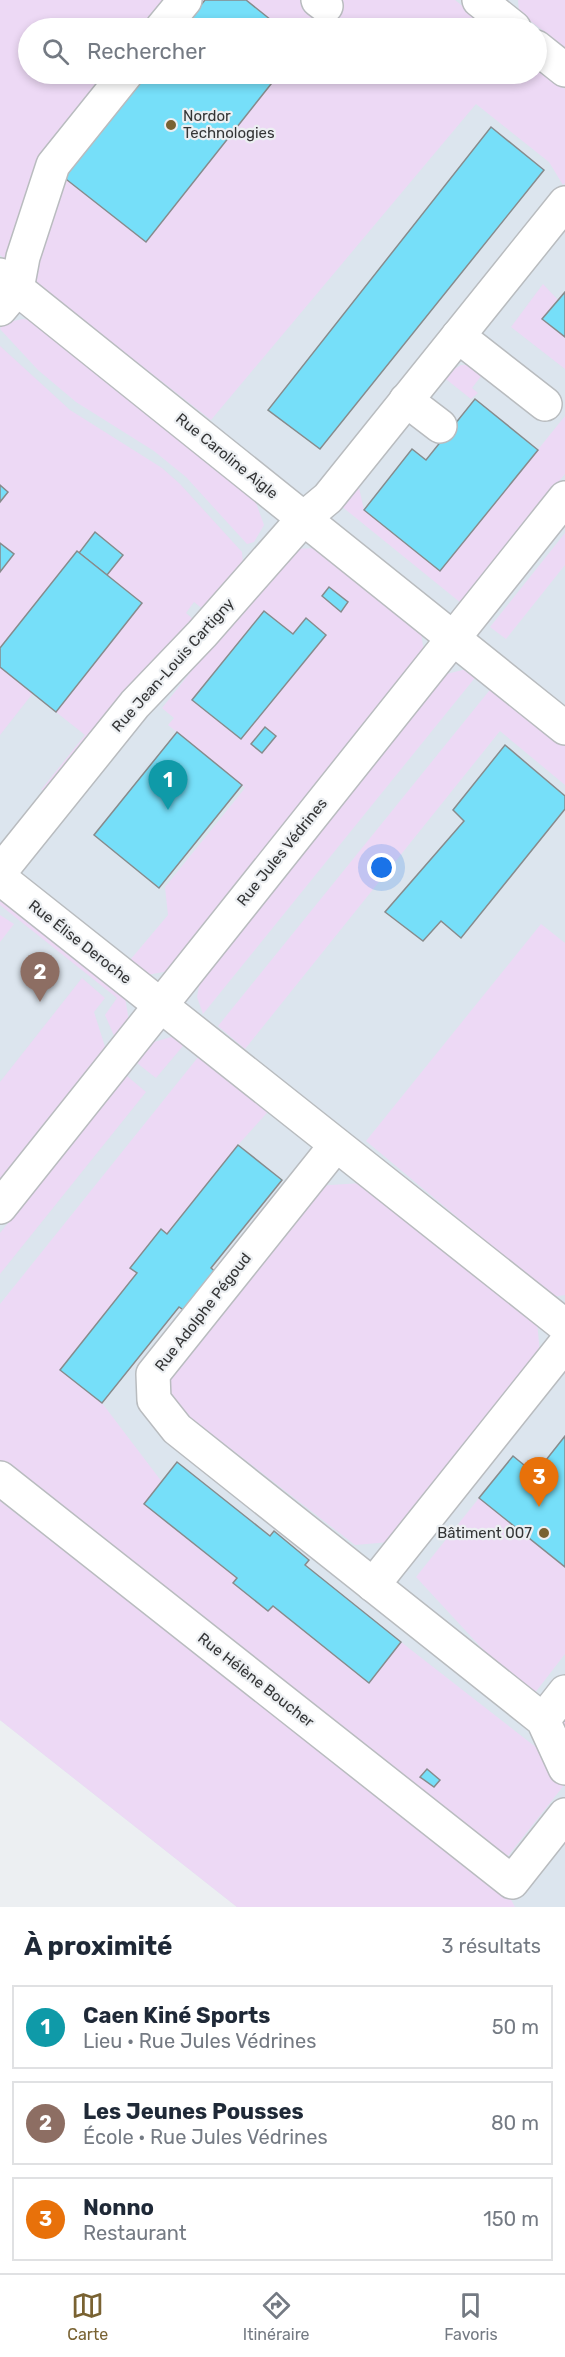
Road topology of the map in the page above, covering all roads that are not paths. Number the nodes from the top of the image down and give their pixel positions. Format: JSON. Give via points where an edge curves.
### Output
{"nodes":[{"id":1,"x":185,"y":0,"type":"edge"},
{"id":2,"x":487,"y":2,"type":"edge"},
{"id":3,"x":170,"y":18,"type":"edge"},
{"id":4,"x":504,"y":18,"type":"edge"},
{"id":5,"x":547,"y":55,"type":"edge"},
{"id":6,"x":565,"y":70,"type":"edge"},
{"id":7,"x":118,"y":84,"type":"edge"},
{"id":8,"x":565,"y":203,"type":"edge"},
{"id":9,"x":6,"y":291,"type":"edge"},
{"id":10,"x":458,"y":336,"type":"junction"},
{"id":11,"x":406,"y":400,"type":"junction"},
{"id":12,"x":545,"y":404,"type":"dead end"},
{"id":13,"x":440,"y":426,"type":"dead end"},
{"id":14,"x":565,"y":498,"type":"edge"},
{"id":15,"x":304,"y":518,"type":"junction"},
{"id":16,"x":453,"y":638,"type":"junction"},
{"id":17,"x":565,"y":728,"type":"edge"},
{"id":18,"x":0,"y":872,"type":"edge"},
{"id":19,"x":0,"y":878,"type":"edge"},
{"id":20,"x":160,"y":1005,"type":"junction"},
{"id":21,"x":336,"y":1145,"type":"junction"},
{"id":22,"x":0,"y":1207,"type":"edge"},
{"id":23,"x":565,"y":1326,"type":"edge"},
{"id":24,"x":565,"y":1344,"type":"edge"},
{"id":25,"x":0,"y":1478,"type":"edge"},
{"id":26,"x":373,"y":1585,"type":"junction"},
{"id":27,"x":565,"y":1692,"type":"edge"},
{"id":28,"x":543,"y":1720,"type":"junction"},
{"id":29,"x":565,"y":1768,"type":"edge"},
{"id":30,"x":565,"y":1815,"type":"edge"}],
"edges":[{"from":1,"to":3,"type":"street"},
{"from":2,"to":4,"type":"street"},
{"from":5,"to":6,"type":"street"},
{"from":7,"to":9,"type":"street","via":[[53,165],[23,257]]},
{"from":8,"to":10,"type":"street","name":"Rue Jean-Louis Cartigny"},
{"from":9,"to":15,"type":"street","name":"Rue Caroline Aigle"},
{"from":10,"to":11,"type":"street","name":"Rue Jean-Louis Cartigny"},
{"from":10,"to":12,"type":"street"},
{"from":11,"to":13,"type":"street"},
{"from":11,"to":15,"type":"street","name":"Rue Jean-Louis Cartigny","via":[[328,498]]},
{"from":14,"to":16,"type":"street","name":"Rue Jules Védrines"},
{"from":15,"to":16,"type":"street","name":"Rue Caroline Aigle"},
{"from":15,"to":18,"type":"street","name":"Rue Jean-Louis Cartigny","via":[[135,704]]},
{"from":16,"to":17,"type":"street","name":"Rue Caroline Aigle"},
{"from":16,"to":20,"type":"street","name":"Rue Jules Védrines"},
{"from":19,"to":20,"type":"street","name":"Rue Élise Deroche"},
{"from":20,"to":21,"type":"street"},
{"from":20,"to":22,"type":"street","name":"Rue Jules Védrines"},
{"from":21,"to":23,"type":"street"},
{"from":21,"to":26,"type":"street","name":"Rue Adolphe Pégoud","via":[[153,1374],[154,1400],[177,1429]]},
{"from":24,"to":26,"type":"street"},
{"from":25,"to":30,"type":"street","name":"Rue Hélène Boucher","via":[[512,1882]]},
{"from":26,"to":28,"type":"street","name":"Rue Adolphe Pégoud"},
{"from":27,"to":28,"type":"street"},
{"from":28,"to":29,"type":"street","name":"Rue Adolphe Pégoud"}]}
